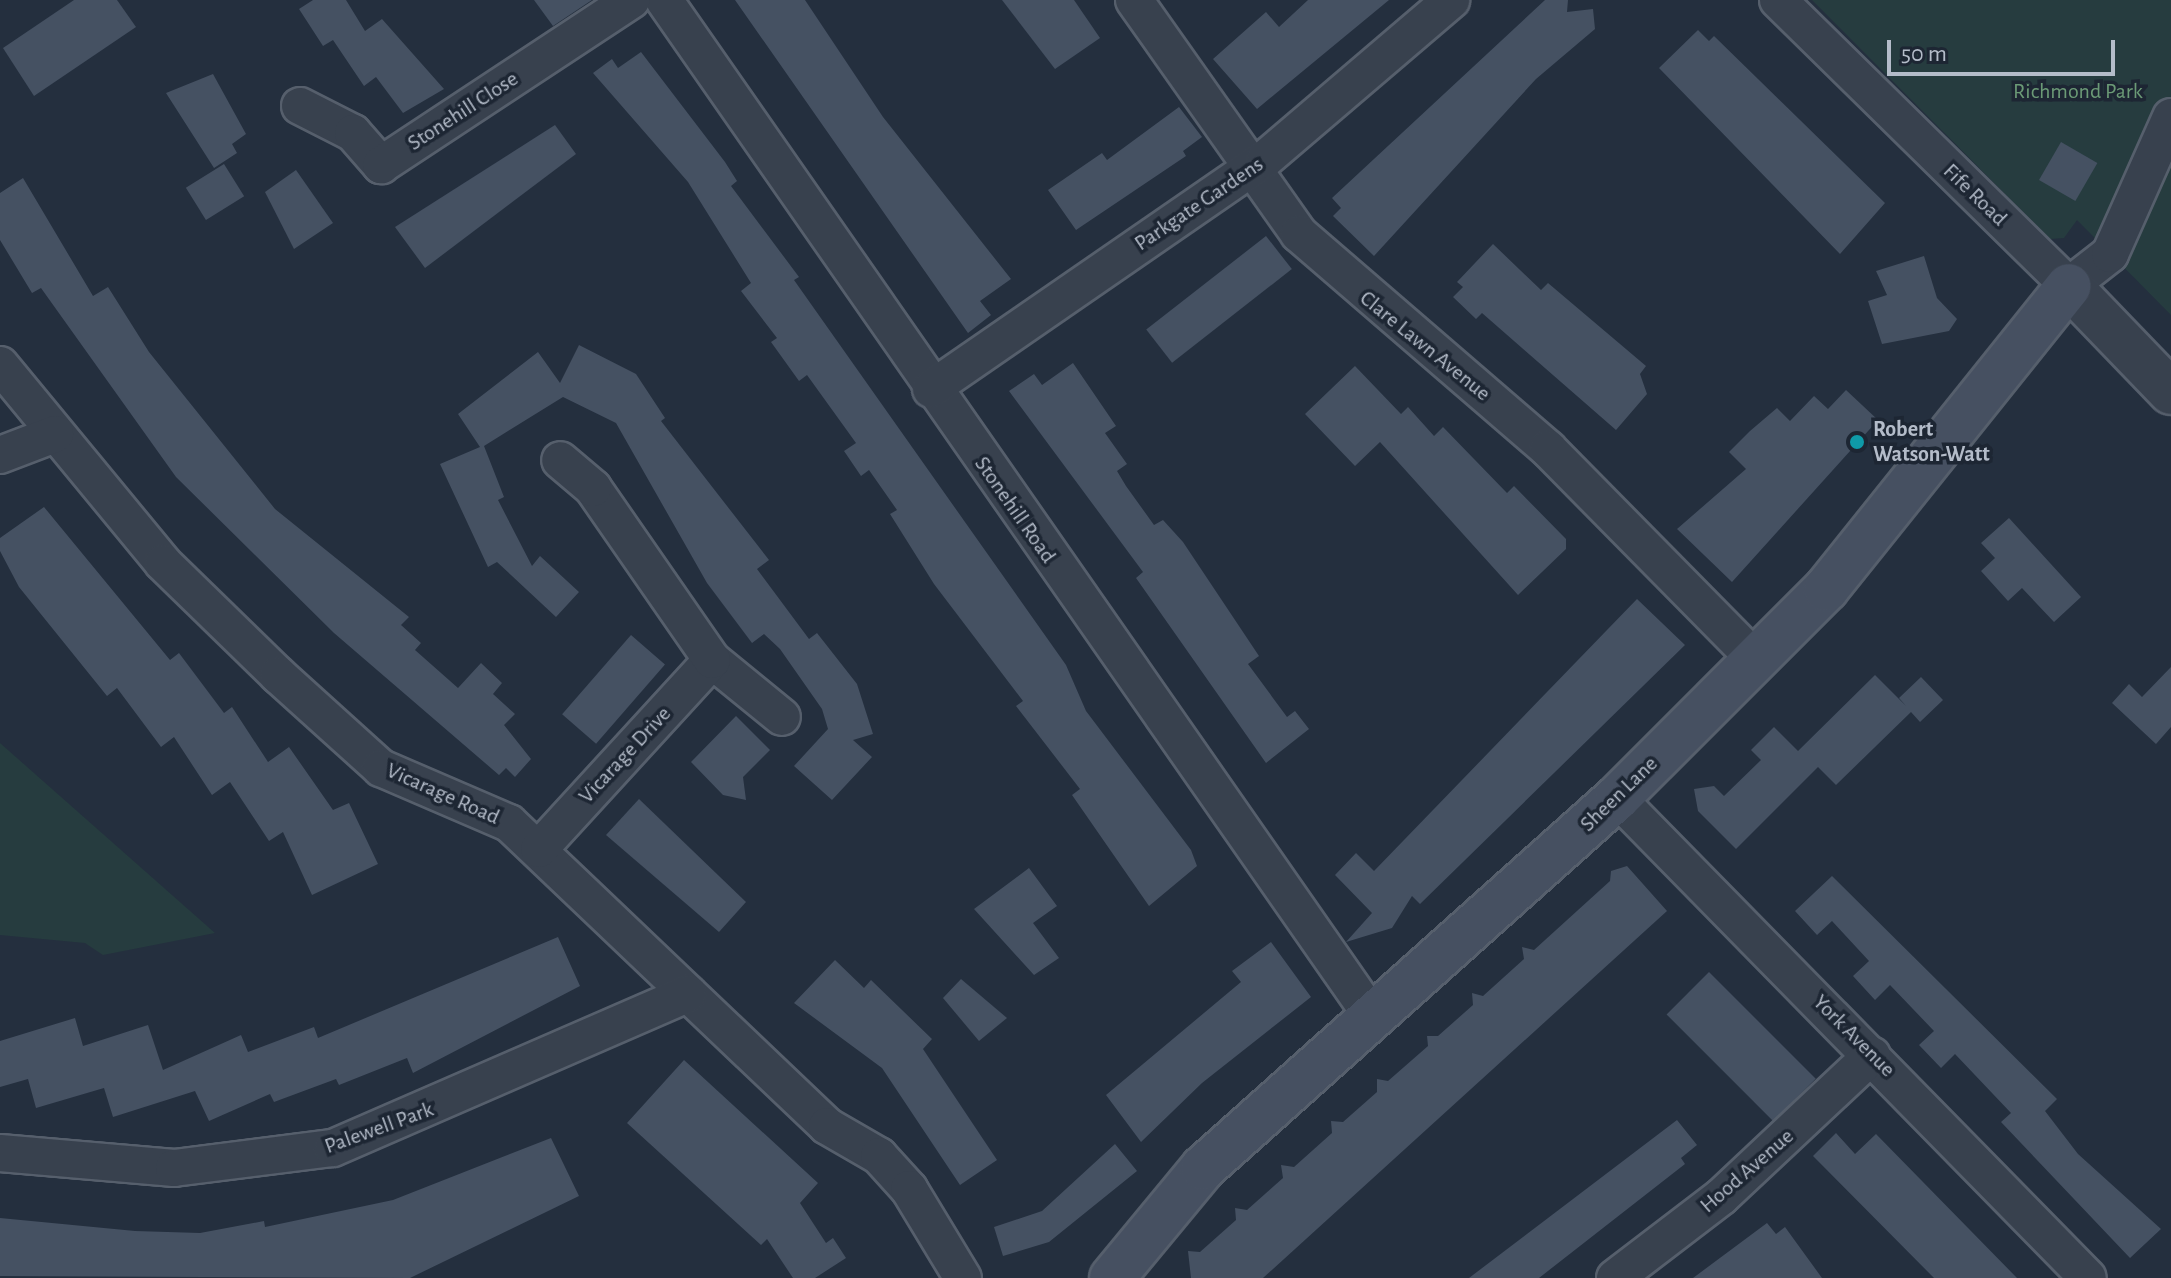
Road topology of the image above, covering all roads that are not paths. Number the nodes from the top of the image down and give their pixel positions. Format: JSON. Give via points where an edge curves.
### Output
{"nodes":[{"id":1,"x":631,"y":0,"type":"edge"},
{"id":2,"x":664,"y":0,"type":"edge"},
{"id":3,"x":1134,"y":0,"type":"edge"},
{"id":4,"x":1451,"y":0,"type":"edge"},
{"id":5,"x":1778,"y":0,"type":"edge"},
{"id":6,"x":300,"y":106,"type":"dead end"},
{"id":7,"x":2171,"y":117,"type":"edge"},
{"id":8,"x":1248,"y":167,"type":"junction"},
{"id":9,"x":2089,"y":262,"type":"junction"},
{"id":10,"x":0,"y":365,"type":"edge"},
{"id":11,"x":931,"y":389,"type":"junction"},
{"id":12,"x":2171,"y":392,"type":"edge"},
{"id":13,"x":55,"y":434,"type":"junction"},
{"id":14,"x":0,"y":455,"type":"edge"},
{"id":15,"x":560,"y":460,"type":"dead end"},
{"id":16,"x":1755,"y":659,"type":"junction"},
{"id":17,"x":712,"y":660,"type":"junction"},
{"id":18,"x":782,"y":717,"type":"dead end"},
{"id":19,"x":1617,"y":798,"type":"junction"},
{"id":20,"x":539,"y":849,"type":"junction"},
{"id":21,"x":688,"y":994,"type":"junction"},
{"id":22,"x":1372,"y":1016,"type":"junction"},
{"id":23,"x":1872,"y":1055,"type":"junction"},
{"id":24,"x":0,"y":1153,"type":"edge"},
{"id":25,"x":963,"y":1278,"type":"edge"},
{"id":26,"x":1112,"y":1278,"type":"edge"},
{"id":27,"x":1615,"y":1278,"type":"edge"},
{"id":28,"x":2088,"y":1278,"type":"edge"}],
"edges":[{"from":1,"to":6,"type":"street","name":"Stonehill Close","via":[[381,165],[353,133]]},
{"from":2,"to":11,"type":"street","name":"Stonehill Road"},
{"from":3,"to":8,"type":"street","name":"Clare Lawn Avenue"},
{"from":4,"to":8,"type":"street","name":"Parkgate Gardens","via":[[1378,69]]},
{"from":5,"to":9,"type":"street","name":"Fife Road"},
{"from":7,"to":9,"type":"street","via":[[2128,204]]},
{"from":8,"to":11,"type":"street","name":"Parkgate Gardens"},
{"from":8,"to":16,"type":"street","name":"Clare Lawn Avenue","via":[[1346,282],[1548,449]]},
{"from":9,"to":12,"type":"street","name":"Fife Road"},
{"from":9,"to":16,"type":"main road","name":"Sheen Lane","via":[[1835,578]]},
{"from":10,"to":13,"type":"street","name":"Vicarage Road"},
{"from":11,"to":22,"type":"street","name":"Stonehill Road"},
{"from":13,"to":14,"type":"street"},
{"from":13,"to":20,"type":"street","name":"Vicarage Road","via":[[163,563],[381,768],[475,804]]},
{"from":15,"to":17,"type":"street","via":[[593,488]]},
{"from":16,"to":19,"type":"main road","name":"Sheen Lane"},
{"from":17,"to":18,"type":"street"},
{"from":17,"to":20,"type":"street","name":"Vicarage Drive"},
{"from":19,"to":22,"type":"main road","name":"Sheen Lane"},
{"from":19,"to":23,"type":"street","name":"York Avenue"},
{"from":20,"to":21,"type":"street","name":"Vicarage Road"},
{"from":21,"to":24,"type":"street","name":"Palewell Park","via":[[333,1148],[174,1168]]},
{"from":21,"to":25,"type":"street","name":"Vicarage Road","via":[[827,1126],[879,1156],[909,1189]]},
{"from":22,"to":26,"type":"main road","name":"Sheen Lane","via":[[1203,1168]]},
{"from":23,"to":27,"type":"street","name":"Hood Avenue","via":[[1721,1197]]},
{"from":23,"to":28,"type":"street","name":"York Avenue"}]}
